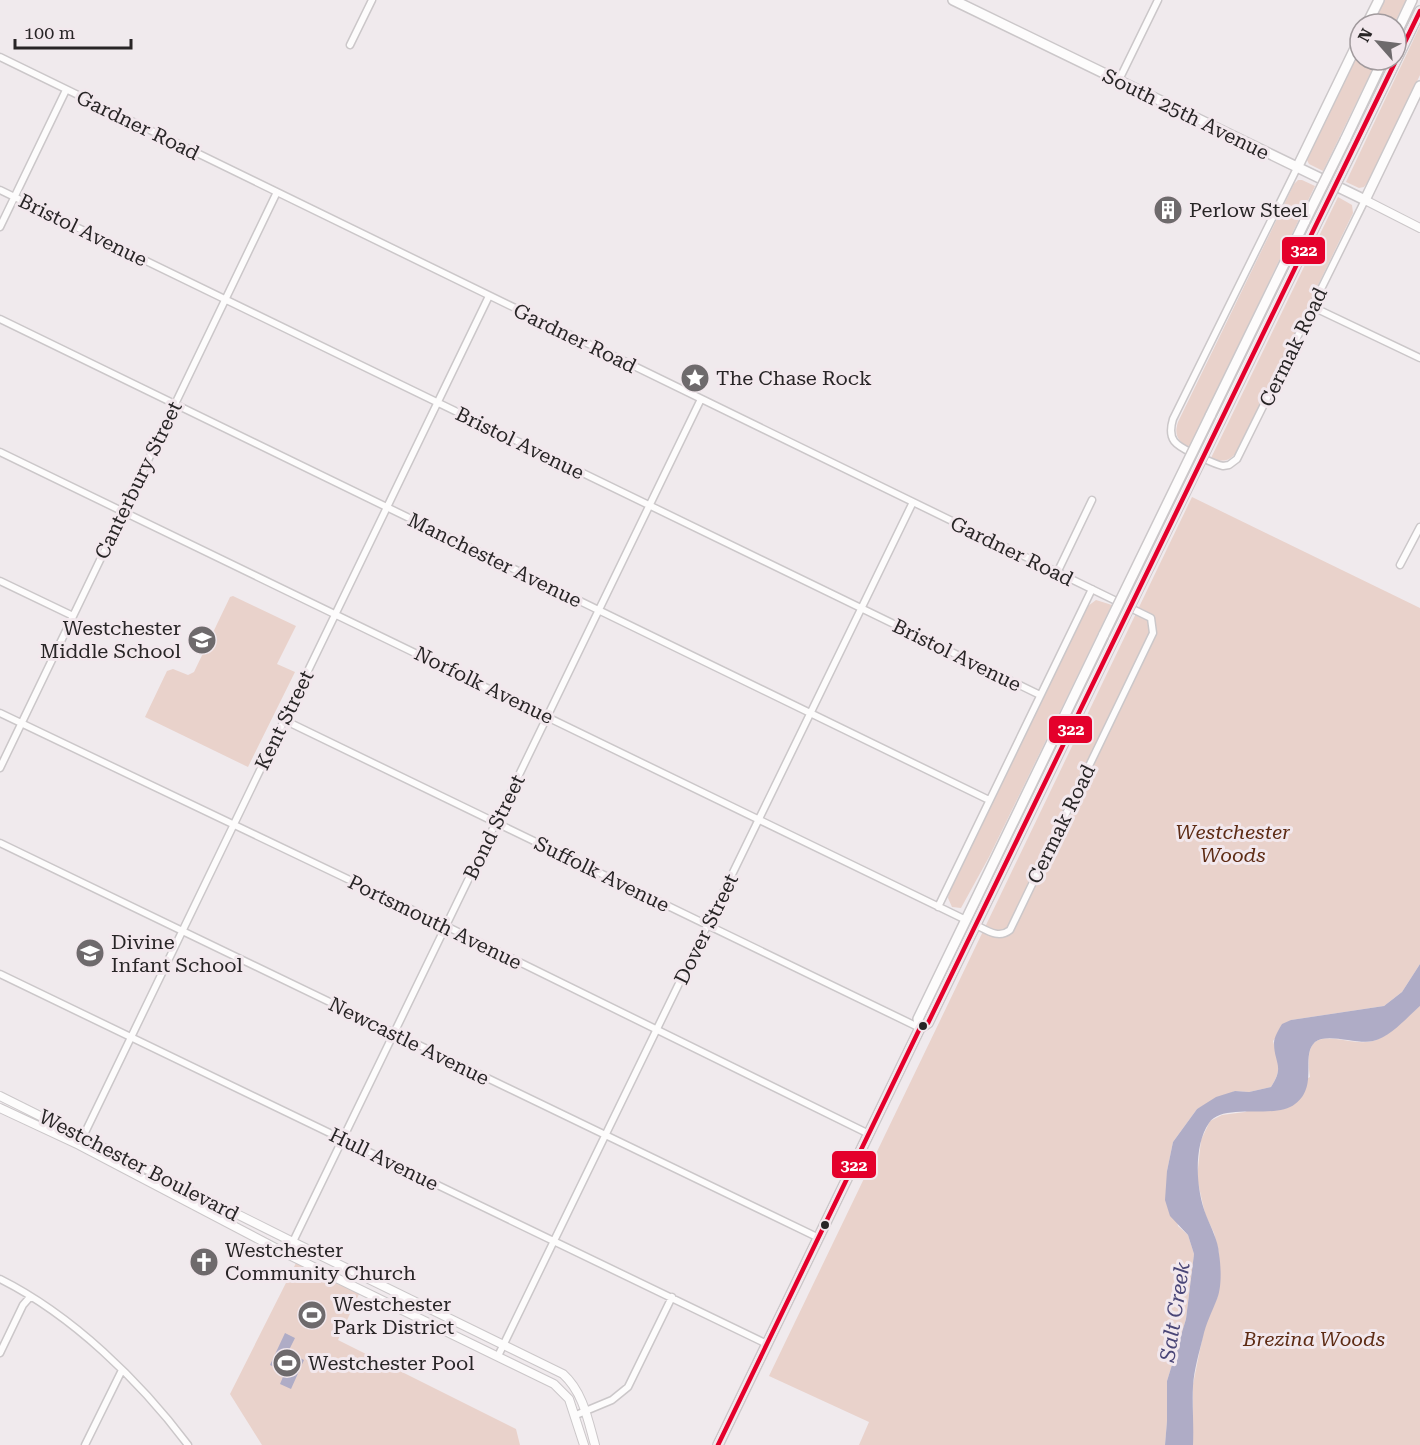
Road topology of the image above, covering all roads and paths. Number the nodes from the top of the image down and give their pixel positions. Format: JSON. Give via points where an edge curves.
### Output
{"nodes":[{"id":1,"x":372,"y":0,"type":"edge"},
{"id":2,"x":953,"y":0,"type":"edge"},
{"id":3,"x":1158,"y":0,"type":"edge"},
{"id":4,"x":1420,"y":11,"type":"edge"},
{"id":5,"x":350,"y":45,"type":"dead end"},
{"id":6,"x":0,"y":57,"type":"edge"},
{"id":7,"x":1348,"y":64,"type":"edge"},
{"id":8,"x":1377,"y":72,"type":"edge"},
{"id":9,"x":1119,"y":82,"type":"junction"},
{"id":10,"x":1420,"y":86,"type":"edge"},
{"id":11,"x":66,"y":90,"type":"junction"},
{"id":12,"x":1298,"y":168,"type":"junction"},
{"id":13,"x":0,"y":190,"type":"edge"},
{"id":14,"x":277,"y":192,"type":"junction"},
{"id":15,"x":14,"y":197,"type":"junction"},
{"id":16,"x":1365,"y":200,"type":"junction"},
{"id":17,"x":0,"y":227,"type":"edge"},
{"id":18,"x":1420,"y":228,"type":"edge"},
{"id":19,"x":489,"y":296,"type":"junction"},
{"id":20,"x":225,"y":299,"type":"junction"},
{"id":21,"x":1313,"y":307,"type":"junction"},
{"id":22,"x":0,"y":319,"type":"edge"},
{"id":23,"x":1420,"y":358,"type":"edge"},
{"id":24,"x":700,"y":399,"type":"junction"},
{"id":25,"x":437,"y":403,"type":"junction"},
{"id":26,"x":175,"y":404,"type":"junction"},
{"id":27,"x":0,"y":452,"type":"edge"},
{"id":28,"x":1092,"y":500,"type":"dead end"},
{"id":29,"x":913,"y":502,"type":"junction"},
{"id":30,"x":649,"y":506,"type":"junction"},
{"id":31,"x":387,"y":507,"type":"junction"},
{"id":32,"x":123,"y":511,"type":"junction"},
{"id":33,"x":1420,"y":527,"type":"edge"},
{"id":34,"x":1400,"y":565,"type":"dead end"},
{"id":35,"x":1057,"y":573,"type":"junction"},
{"id":36,"x":0,"y":581,"type":"edge"},
{"id":37,"x":1092,"y":589,"type":"junction"},
{"id":38,"x":862,"y":608,"type":"junction"},
{"id":39,"x":599,"y":611,"type":"junction"},
{"id":40,"x":336,"y":613,"type":"junction"},
{"id":41,"x":73,"y":616,"type":"junction"},
{"id":42,"x":1151,"y":618,"type":"joint"},
{"id":43,"x":1040,"y":695,"type":"junction"},
{"id":44,"x":0,"y":713,"type":"edge"},
{"id":45,"x":810,"y":714,"type":"junction"},
{"id":46,"x":547,"y":716,"type":"junction"},
{"id":47,"x":284,"y":720,"type":"junction"},
{"id":48,"x":22,"y":723,"type":"junction"},
{"id":49,"x":0,"y":768,"type":"edge"},
{"id":50,"x":989,"y":800,"type":"junction"},
{"id":51,"x":759,"y":819,"type":"junction"},
{"id":52,"x":496,"y":822,"type":"junction"},
{"id":53,"x":233,"y":826,"type":"junction"},
{"id":54,"x":0,"y":843,"type":"edge"},
{"id":55,"x":938,"y":906,"type":"junction"},
{"id":56,"x":966,"y":920,"type":"junction"},
{"id":57,"x":708,"y":925,"type":"junction"},
{"id":58,"x":976,"y":925,"type":"junction"},
{"id":59,"x":446,"y":926,"type":"junction"},
{"id":60,"x":182,"y":931,"type":"junction"},
{"id":61,"x":0,"y":974,"type":"edge"},
{"id":62,"x":920,"y":1028,"type":"junction"},
{"id":63,"x":657,"y":1030,"type":"junction"},
{"id":64,"x":394,"y":1033,"type":"junction"},
{"id":65,"x":131,"y":1037,"type":"junction"},
{"id":66,"x":0,"y":1096,"type":"edge"},
{"id":67,"x":0,"y":1108,"type":"edge"},
{"id":68,"x":869,"y":1134,"type":"junction"},
{"id":69,"x":606,"y":1135,"type":"junction"},
{"id":70,"x":84,"y":1136,"type":"junction"},
{"id":71,"x":343,"y":1139,"type":"junction"},
{"id":72,"x":79,"y":1145,"type":"junction"},
{"id":73,"x":819,"y":1238,"type":"junction"},
{"id":74,"x":554,"y":1241,"type":"junction"},
{"id":75,"x":293,"y":1242,"type":"junction"},
{"id":76,"x":287,"y":1254,"type":"junction"},
{"id":77,"x":0,"y":1279,"type":"edge"},
{"id":78,"x":30,"y":1297,"type":"junction"},
{"id":79,"x":672,"y":1297,"type":"junction"},
{"id":80,"x":767,"y":1344,"type":"junction"},
{"id":81,"x":504,"y":1345,"type":"junction"},
{"id":82,"x":0,"y":1353,"type":"edge"},
{"id":83,"x":498,"y":1356,"type":"junction"},
{"id":84,"x":122,"y":1370,"type":"junction"},
{"id":85,"x":585,"y":1411,"type":"junction"},
{"id":86,"x":576,"y":1414,"type":"junction"},
{"id":87,"x":85,"y":1445,"type":"edge"},
{"id":88,"x":188,"y":1445,"type":"edge"},
{"id":89,"x":584,"y":1445,"type":"edge"},
{"id":90,"x":595,"y":1445,"type":"edge"},
{"id":91,"x":718,"y":1445,"type":"edge"}],
"edges":[{"from":1,"to":5,"type":"street"},
{"from":2,"to":9,"type":"main road","name":"South 25th Avenue"},
{"from":3,"to":9,"type":"street"},
{"from":4,"to":58,"type":"main road","name":"Cermak Road","bridge":true},
{"from":6,"to":11,"type":"street","name":"Gardner Road"},
{"from":7,"to":12,"type":"main road"},
{"from":8,"to":56,"type":"main road","name":"Cermak Road","bridge":true},
{"from":9,"to":12,"type":"main road","name":"South 25th Avenue"},
{"from":10,"to":16,"type":"main road"},
{"from":11,"to":14,"type":"street","name":"Gardner Road"},
{"from":11,"to":15,"type":"street"},
{"from":12,"to":16,"type":"main road","name":"South 25th Avenue"},
{"from":12,"to":21,"type":"street","name":"Cermak Road","via":[[1173,419],[1170,431],[1178,446],[1223,466],[1237,459]]},
{"from":13,"to":15,"type":"street","name":"Bristol Avenue"},
{"from":14,"to":19,"type":"street","name":"Gardner Road"},
{"from":14,"to":20,"type":"street","name":"Canterbury Street"},
{"from":15,"to":17,"type":"street"},
{"from":15,"to":20,"type":"street","name":"Bristol Avenue"},
{"from":16,"to":18,"type":"street","name":"South 25th Avenue"},
{"from":16,"to":21,"type":"street","name":"Cermak Road"},
{"from":19,"to":24,"type":"street","name":"Gardner Road"},
{"from":19,"to":25,"type":"street","name":"Kent Street"},
{"from":20,"to":25,"type":"street","name":"Bristol Avenue"},
{"from":20,"to":26,"type":"street","name":"Canterbury Street"},
{"from":21,"to":23,"type":"street"},
{"from":22,"to":26,"type":"street","name":"Manchester Avenue"},
{"from":24,"to":29,"type":"street","name":"Gardner Road"},
{"from":24,"to":30,"type":"street","name":"Bond Street"},
{"from":25,"to":30,"type":"street","name":"Bristol Avenue"},
{"from":25,"to":31,"type":"street","name":"Kent Street"},
{"from":26,"to":31,"type":"street","name":"Manchester Avenue"},
{"from":26,"to":32,"type":"street","name":"Canterbury Street"},
{"from":27,"to":32,"type":"street","name":"Norfolk Avenue"},
{"from":28,"to":35,"type":"street"},
{"from":29,"to":35,"type":"street","name":"Gardner Road"},
{"from":29,"to":38,"type":"street","name":"Dover Street"},
{"from":30,"to":38,"type":"street","name":"Bristol Avenue"},
{"from":30,"to":39,"type":"street","name":"Bond Street"},
{"from":31,"to":39,"type":"street","name":"Manchester Avenue"},
{"from":31,"to":40,"type":"street","name":"Kent Street"},
{"from":32,"to":40,"type":"street","name":"Norfolk Avenue"},
{"from":32,"to":41,"type":"street","name":"Canterbury Street"},
{"from":33,"to":34,"type":"street"},
{"from":35,"to":37,"type":"street","name":"Gardner Road"},
{"from":36,"to":41,"type":"street"},
{"from":37,"to":42,"type":"street","name":"Gardner Road"},
{"from":37,"to":43,"type":"street"},
{"from":38,"to":43,"type":"street","name":"Bristol Avenue"},
{"from":38,"to":45,"type":"street","name":"Dover Street"},
{"from":39,"to":45,"type":"street","name":"Manchester Avenue"},
{"from":39,"to":46,"type":"street","name":"Bond Street"},
{"from":40,"to":46,"type":"street","name":"Norfolk Avenue"},
{"from":40,"to":47,"type":"street","name":"Kent Street"},
{"from":41,"to":48,"type":"street","name":"Canterbury Street"},
{"from":42,"to":58,"type":"street","name":"Cermak Road","via":[[1153,633],[1010,930],[997,934]]},
{"from":43,"to":50,"type":"street"},
{"from":44,"to":48,"type":"street","name":"Portsmouth Avenue"},
{"from":45,"to":50,"type":"street","name":"Manchester Avenue"},
{"from":45,"to":51,"type":"street","name":"Dover Street"},
{"from":46,"to":51,"type":"street","name":"Norfolk Avenue"},
{"from":46,"to":52,"type":"street","name":"Bond Street"},
{"from":47,"to":52,"type":"street","name":"Suffolk Avenue"},
{"from":47,"to":53,"type":"street","name":"Kent Street"},
{"from":48,"to":49,"type":"street","name":"Canterbury Street"},
{"from":48,"to":53,"type":"street","name":"Portsmouth Avenue"},
{"from":50,"to":55,"type":"street"},
{"from":51,"to":55,"type":"street","name":"Norfolk Avenue"},
{"from":51,"to":57,"type":"street","name":"Dover Street"},
{"from":52,"to":57,"type":"street","name":"Suffolk Avenue"},
{"from":52,"to":59,"type":"street","name":"Bond Street"},
{"from":53,"to":59,"type":"street","name":"Portsmouth Avenue"},
{"from":53,"to":60,"type":"street","name":"Kent Street"},
{"from":54,"to":60,"type":"street","name":"Newcastle Avenue"},
{"from":55,"to":56,"type":"street","name":"Norfolk Avenue"},
{"from":56,"to":62,"type":"main road","name":"Cermak Road","via":[[918,1019]]},
{"from":57,"to":62,"type":"street","name":"Suffolk Avenue"},
{"from":57,"to":63,"type":"street","name":"Dover Street"},
{"from":58,"to":62,"type":"main road","name":"Cermak Road","via":[[928,1023]]},
{"from":59,"to":63,"type":"street","name":"Portsmouth Avenue"},
{"from":59,"to":64,"type":"street","name":"Bond Street"},
{"from":60,"to":64,"type":"street","name":"Newcastle Avenue"},
{"from":60,"to":65,"type":"street","name":"Kent Street"},
{"from":61,"to":65,"type":"street","name":"Hull Avenue"},
{"from":62,"to":68,"type":"main road","name":"Cermak Road"},
{"from":63,"to":68,"type":"street","name":"Portsmouth Avenue"},
{"from":63,"to":69,"type":"street","name":"Dover Street"},
{"from":64,"to":69,"type":"street","name":"Newcastle Avenue"},
{"from":64,"to":71,"type":"street","name":"Bond Street"},
{"from":65,"to":70,"type":"street","name":"Kent Street"},
{"from":65,"to":71,"type":"street","name":"Hull Avenue"},
{"from":66,"to":70,"type":"street","name":"Westchester Boulevard"},
{"from":67,"to":72,"type":"street","name":"Westchester Boulevard"},
{"from":68,"to":73,"type":"main road","name":"Cermak Road"},
{"from":69,"to":73,"type":"street","name":"Newcastle Avenue"},
{"from":69,"to":74,"type":"street","name":"Dover Street"},
{"from":70,"to":72,"type":"street","name":"Kent Street"},
{"from":70,"to":75,"type":"street","name":"Westchester Boulevard"},
{"from":71,"to":74,"type":"street","name":"Hull Avenue"},
{"from":71,"to":75,"type":"street","name":"Bond Street"},
{"from":72,"to":76,"type":"street","name":"Westchester Boulevard"},
{"from":73,"to":80,"type":"main road","name":"Cermak Road"},
{"from":74,"to":79,"type":"street","name":"Hull Avenue"},
{"from":74,"to":81,"type":"street","name":"Dover Street"},
{"from":75,"to":76,"type":"street","name":"Bond Street"},
{"from":75,"to":81,"type":"street","name":"Westchester Boulevard"},
{"from":76,"to":83,"type":"street","name":"Westchester Boulevard"},
{"from":77,"to":78,"type":"street"},
{"from":78,"to":82,"type":"street"},
{"from":78,"to":84,"type":"street"},
{"from":79,"to":80,"type":"street","name":"Hull Avenue"},
{"from":79,"to":85,"type":"street","via":[[628,1387],[612,1400]]},
{"from":80,"to":91,"type":"main road","name":"Cermak Road"},
{"from":81,"to":83,"type":"street","name":"Dover Street"},
{"from":81,"to":85,"type":"street","name":"Westchester Boulevard","via":[[563,1374],[578,1391]]},
{"from":83,"to":86,"type":"street","name":"Westchester Boulevard","via":[[554,1384],[569,1399]]},
{"from":84,"to":87,"type":"street"},
{"from":84,"to":88,"type":"street"},
{"from":85,"to":86,"type":"street"},
{"from":85,"to":90,"type":"street","name":"Westchester Boulevard"},
{"from":86,"to":89,"type":"street","name":"Westchester Boulevard"}]}
